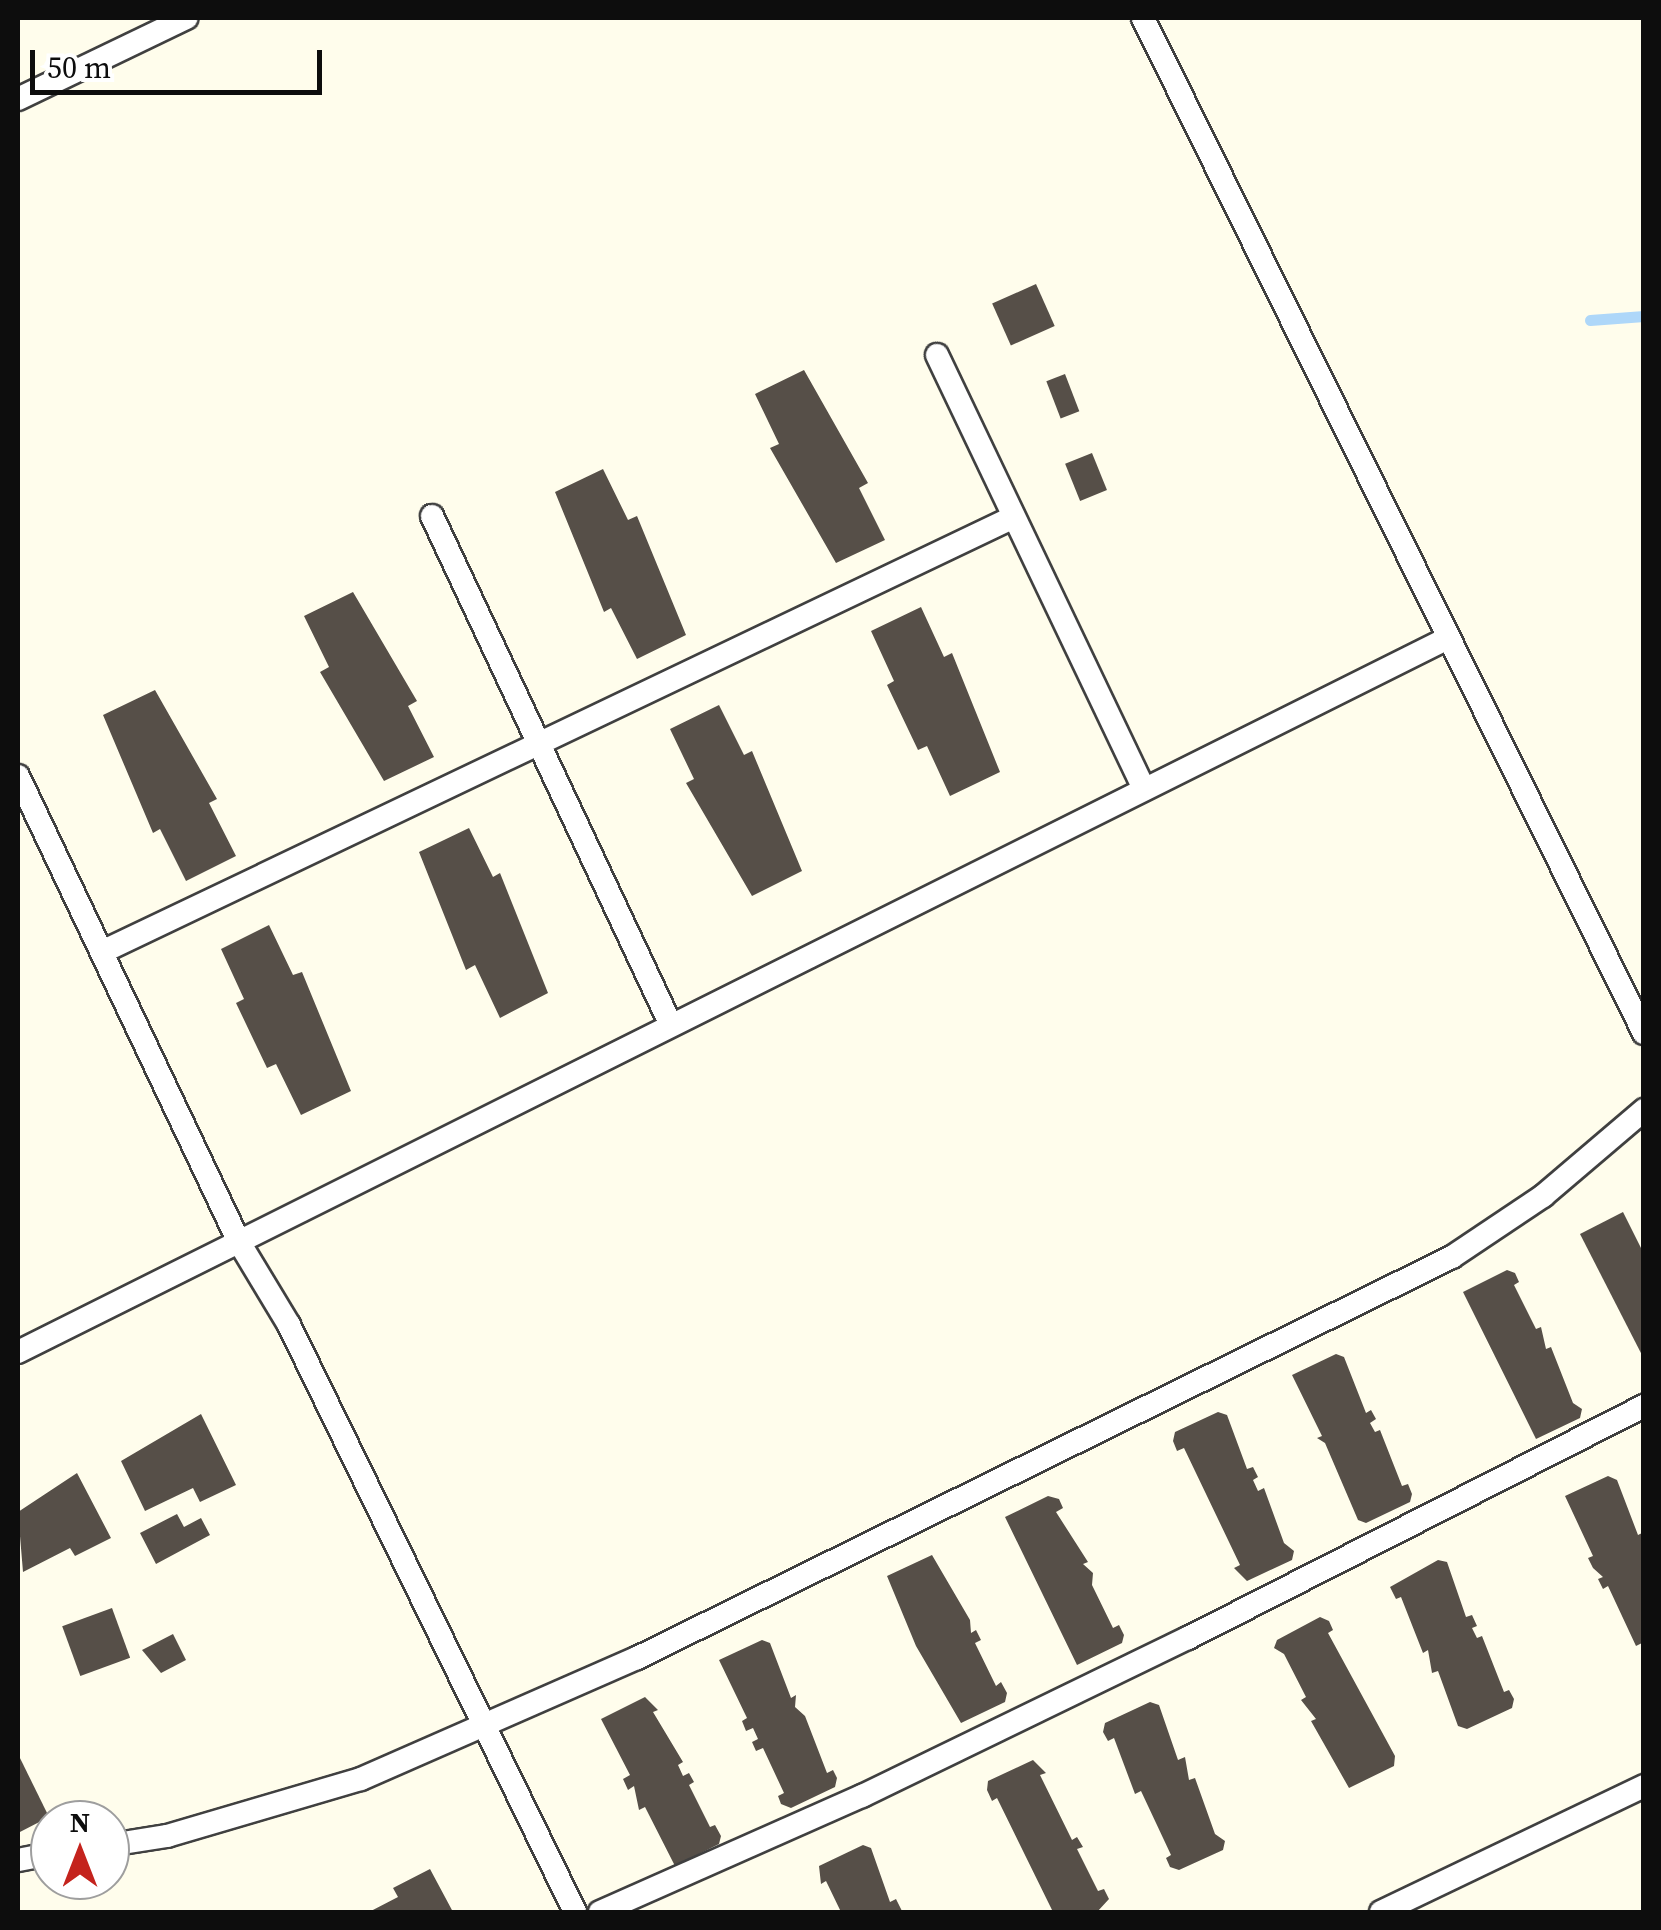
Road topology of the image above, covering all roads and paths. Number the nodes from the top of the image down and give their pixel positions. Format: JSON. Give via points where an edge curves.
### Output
{"nodes":[{"id":1,"x":186,"y":18,"type":"edge"},
{"id":2,"x":1142,"y":18,"type":"edge"},
{"id":3,"x":18,"y":99,"type":"edge"},
{"id":4,"x":937,"y":355,"type":"dead end"},
{"id":5,"x":432,"y":516,"type":"dead end"},
{"id":6,"x":1014,"y":517,"type":"junction"},
{"id":7,"x":1444,"y":640,"type":"junction"},
{"id":8,"x":540,"y":743,"type":"junction"},
{"id":9,"x":18,"y":776,"type":"edge"},
{"id":10,"x":1144,"y":789,"type":"junction"},
{"id":11,"x":104,"y":951,"type":"junction"},
{"id":12,"x":669,"y":1021,"type":"junction"},
{"id":13,"x":1644,"y":1033,"type":"edge"},
{"id":14,"x":1644,"y":1110,"type":"edge"},
{"id":15,"x":239,"y":1242,"type":"junction"},
{"id":16,"x":18,"y":1352,"type":"edge"},
{"id":17,"x":1644,"y":1406,"type":"edge"},
{"id":18,"x":482,"y":1728,"type":"junction"},
{"id":19,"x":1644,"y":1786,"type":"edge"},
{"id":20,"x":130,"y":1842,"type":"edge"},
{"id":21,"x":575,"y":1912,"type":"edge"},
{"id":22,"x":600,"y":1912,"type":"edge"},
{"id":23,"x":1381,"y":1912,"type":"edge"}],
"edges":[{"from":1,"to":3,"type":"lane"},
{"from":2,"to":7,"type":"lane"},
{"from":4,"to":6,"type":"lane"},
{"from":5,"to":8,"type":"lane"},
{"from":6,"to":8,"type":"lane"},
{"from":6,"to":10,"type":"lane"},
{"from":7,"to":10,"type":"lane"},
{"from":7,"to":13,"type":"lane"},
{"from":8,"to":11,"type":"lane"},
{"from":8,"to":12,"type":"lane"},
{"from":9,"to":11,"type":"lane"},
{"from":10,"to":12,"type":"lane"},
{"from":11,"to":15,"type":"lane"},
{"from":12,"to":15,"type":"lane"},
{"from":14,"to":18,"type":"lane","via":[[1544,1196],[1452,1256],[1105,1432]]},
{"from":15,"to":16,"type":"lane"},
{"from":15,"to":18,"type":"lane","via":[[289,1325]]},
{"from":17,"to":22,"type":"lane","via":[[862,1796]]},
{"from":18,"to":20,"type":"lane","via":[[361,1778]]},
{"from":18,"to":21,"type":"lane"},
{"from":19,"to":23,"type":"lane"}]}
